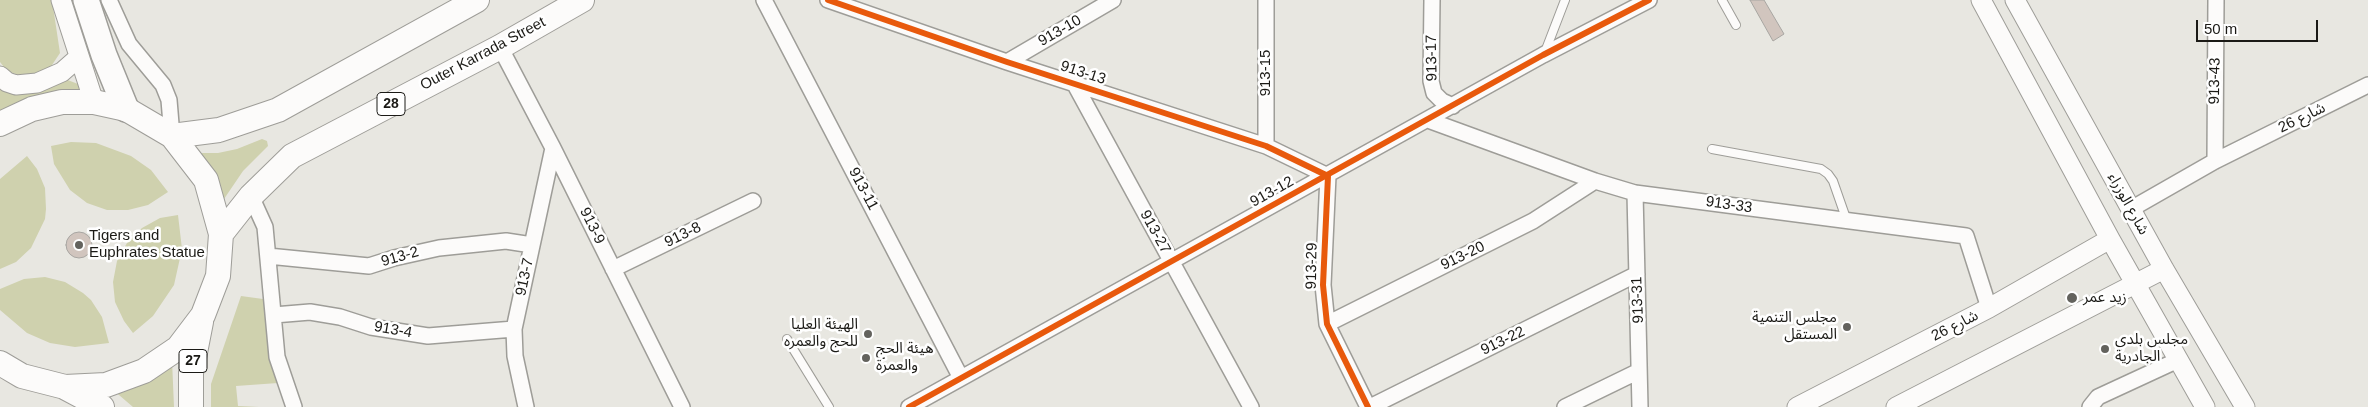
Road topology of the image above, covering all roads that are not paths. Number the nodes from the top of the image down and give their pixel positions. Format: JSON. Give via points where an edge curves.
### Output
{"nodes":[{"id":1,"x":61,"y":0,"type":"edge"},
{"id":2,"x":86,"y":0,"type":"edge"},
{"id":3,"x":109,"y":0,"type":"edge"},
{"id":4,"x":582,"y":0,"type":"edge"},
{"id":5,"x":764,"y":0,"type":"edge"},
{"id":6,"x":828,"y":0,"type":"edge"},
{"id":7,"x":1114,"y":0,"type":"edge"},
{"id":8,"x":1266,"y":0,"type":"edge"},
{"id":9,"x":1432,"y":0,"type":"edge"},
{"id":10,"x":1565,"y":0,"type":"edge"},
{"id":11,"x":1649,"y":0,"type":"edge"},
{"id":12,"x":1722,"y":0,"type":"edge"},
{"id":13,"x":1981,"y":0,"type":"edge"},
{"id":14,"x":2014,"y":0,"type":"edge"},
{"id":15,"x":2216,"y":0,"type":"edge"},
{"id":16,"x":463,"y":3,"type":"edge"},
{"id":17,"x":1736,"y":26,"type":"dead end"},
{"id":18,"x":500,"y":47,"type":"junction"},
{"id":19,"x":1544,"y":55,"type":"junction"},
{"id":20,"x":79,"y":57,"type":"junction"},
{"id":21,"x":2044,"y":57,"type":"junction"},
{"id":22,"x":1007,"y":62,"type":"junction"},
{"id":23,"x":2016,"y":67,"type":"junction"},
{"id":24,"x":0,"y":76,"type":"edge"},
{"id":25,"x":1074,"y":83,"type":"junction"},
{"id":26,"x":2368,"y":85,"type":"edge"},
{"id":27,"x":94,"y":102,"type":"junction"},
{"id":28,"x":1453,"y":106,"type":"junction"},
{"id":29,"x":126,"y":109,"type":"junction"},
{"id":30,"x":1428,"y":120,"type":"junction"},
{"id":31,"x":0,"y":124,"type":"edge"},
{"id":32,"x":172,"y":136,"type":"junction"},
{"id":33,"x":1266,"y":146,"type":"junction"},
{"id":34,"x":553,"y":148,"type":"junction"},
{"id":35,"x":1712,"y":149,"type":"dead end"},
{"id":36,"x":2214,"y":161,"type":"junction"},
{"id":37,"x":1328,"y":176,"type":"junction"},
{"id":38,"x":1595,"y":181,"type":"junction"},
{"id":39,"x":1635,"y":192,"type":"junction"},
{"id":40,"x":251,"y":196,"type":"junction"},
{"id":41,"x":753,"y":201,"type":"dead end"},
{"id":42,"x":2131,"y":209,"type":"junction"},
{"id":43,"x":1847,"y":221,"type":"junction"},
{"id":44,"x":221,"y":234,"type":"junction"},
{"id":45,"x":2110,"y":239,"type":"junction"},
{"id":46,"x":532,"y":245,"type":"junction"},
{"id":47,"x":268,"y":256,"type":"junction"},
{"id":48,"x":1172,"y":262,"type":"junction"},
{"id":49,"x":2164,"y":269,"type":"junction"},
{"id":50,"x":613,"y":270,"type":"junction"},
{"id":51,"x":1637,"y":274,"type":"junction"},
{"id":52,"x":2134,"y":283,"type":"junction"},
{"id":53,"x":1989,"y":308,"type":"junction"},
{"id":54,"x":203,"y":315,"type":"junction"},
{"id":55,"x":274,"y":315,"type":"junction"},
{"id":56,"x":1328,"y":324,"type":"junction"},
{"id":57,"x":514,"y":329,"type":"junction"},
{"id":58,"x":787,"y":339,"type":"dead end"},
{"id":59,"x":2178,"y":360,"type":"junction"},
{"id":60,"x":0,"y":363,"type":"edge"},
{"id":61,"x":1639,"y":371,"type":"junction"},
{"id":62,"x":962,"y":378,"type":"junction"},
{"id":63,"x":64,"y":387,"type":"junction"},
{"id":64,"x":2237,"y":404,"type":"edge"},
{"id":65,"x":102,"y":407,"type":"edge"},
{"id":66,"x":191,"y":407,"type":"edge"},
{"id":67,"x":294,"y":407,"type":"edge"},
{"id":68,"x":526,"y":407,"type":"edge"},
{"id":69,"x":682,"y":407,"type":"edge"},
{"id":70,"x":830,"y":407,"type":"edge"},
{"id":71,"x":909,"y":407,"type":"edge"},
{"id":72,"x":1251,"y":407,"type":"edge"},
{"id":73,"x":1369,"y":407,"type":"edge"},
{"id":74,"x":1565,"y":407,"type":"edge"},
{"id":75,"x":1640,"y":407,"type":"edge"},
{"id":76,"x":1797,"y":407,"type":"edge"},
{"id":77,"x":1896,"y":407,"type":"edge"},
{"id":78,"x":2090,"y":407,"type":"edge"},
{"id":79,"x":2205,"y":407,"type":"edge"}],
"edges":[{"from":1,"to":20,"type":"street"},
{"from":2,"to":29,"type":"highway"},
{"from":3,"to":32,"type":"street","via":[[129,44],[163,85],[169,100]]},
{"from":4,"to":18,"type":"main road","name":"Outer Karrada Street","number":"28"},
{"from":5,"to":62,"type":"street","name":"913-11"},
{"from":6,"to":22,"type":"street","name":"913-13"},
{"from":7,"to":22,"type":"street","name":"913-10"},
{"from":8,"to":33,"type":"street","name":"913-15"},
{"from":9,"to":28,"type":"street","name":"913-17","via":[[1431,81],[1434,93]]},
{"from":10,"to":19,"type":"lane"},
{"from":11,"to":19,"type":"street","name":"913-12"},
{"from":12,"to":17,"type":"lane"},
{"from":13,"to":23,"type":"street"},
{"from":14,"to":21,"type":"street","name":"شارع الوزراء"},
{"from":15,"to":36,"type":"street","name":"913-43"},
{"from":16,"to":32,"type":"main road","via":[[278,110],[219,130]]},
{"from":18,"to":34,"type":"street","name":"913-9"},
{"from":18,"to":40,"type":"main road","name":"Outer Karrada Street","number":"28","via":[[292,156]]},
{"from":19,"to":28,"type":"street","name":"913-12"},
{"from":20,"to":24,"type":"street","via":[[62,72],[36,84],[16,85]]},
{"from":20,"to":27,"type":"street"},
{"from":21,"to":23,"type":"street"},
{"from":21,"to":42,"type":"street","name":"شارع الوزراء"},
{"from":22,"to":25,"type":"street","name":"913-13"},
{"from":23,"to":45,"type":"street"},
{"from":25,"to":33,"type":"street","name":"913-13"},
{"from":25,"to":48,"type":"street","name":"913-27"},
{"from":26,"to":36,"type":"street","name":"شارع 26"},
{"from":27,"to":29,"type":"main road"},
{"from":27,"to":31,"type":"main road","via":[[62,102],[32,109]]},
{"from":28,"to":30,"type":"street","name":"913-12"},
{"from":29,"to":32,"type":"main road"},
{"from":30,"to":37,"type":"street","name":"913-12"},
{"from":30,"to":38,"type":"street","name":"913-33"},
{"from":32,"to":44,"type":"main road","via":[[206,180]]},
{"from":33,"to":37,"type":"street","name":"913-13"},
{"from":34,"to":46,"type":"street","name":"913-7"},
{"from":34,"to":50,"type":"street","name":"913-9"},
{"from":35,"to":43,"type":"lane","via":[[1821,169],[1833,181]]},
{"from":36,"to":42,"type":"street","name":"شارع 26"},
{"from":37,"to":48,"type":"street","name":"913-12"},
{"from":37,"to":56,"type":"street","name":"913-29","via":[[1323,285]]},
{"from":38,"to":39,"type":"street","name":"913-33"},
{"from":38,"to":56,"type":"street","name":"913-20","via":[[1533,221]]},
{"from":39,"to":43,"type":"street","name":"913-33"},
{"from":39,"to":51,"type":"street","name":"913-31"},
{"from":40,"to":44,"type":"main road","name":"Outer Karrada Street","number":"28"},
{"from":40,"to":47,"type":"street","via":[[264,227]]},
{"from":41,"to":50,"type":"street","name":"913-8"},
{"from":42,"to":49,"type":"street","name":"شارع الوزراء"},
{"from":43,"to":53,"type":"street","name":"913-33","via":[[1966,236]]},
{"from":44,"to":54,"type":"main road","via":[[218,276]]},
{"from":45,"to":52,"type":"street"},
{"from":45,"to":53,"type":"street","name":"شارع 26"},
{"from":46,"to":47,"type":"street","name":"913-2","via":[[506,241],[439,248],[370,266]]},
{"from":46,"to":57,"type":"street","name":"913-7"},
{"from":47,"to":55,"type":"street"},
{"from":48,"to":62,"type":"street","name":"913-12"},
{"from":48,"to":72,"type":"street","name":"913-27"},
{"from":49,"to":52,"type":"street"},
{"from":49,"to":64,"type":"street","name":"شارع الوزراء"},
{"from":50,"to":69,"type":"street","name":"913-9"},
{"from":51,"to":61,"type":"street","name":"913-31"},
{"from":51,"to":73,"type":"street","name":"913-22"},
{"from":52,"to":59,"type":"street"},
{"from":52,"to":77,"type":"street"},
{"from":53,"to":76,"type":"street","name":"شارع 26"},
{"from":54,"to":63,"type":"main road","via":[[178,348],[144,371],[106,385]]},
{"from":54,"to":66,"type":"main road","number":"27","via":[[191,373]]},
{"from":55,"to":57,"type":"street","name":"913-4","via":[[317,313],[371,327],[428,336]]},
{"from":55,"to":67,"type":"street","via":[[277,357]]},
{"from":56,"to":73,"type":"street","name":"913-29"},
{"from":57,"to":68,"type":"street","name":"913-7","via":[[515,356]]},
{"from":58,"to":70,"type":"lane"},
{"from":59,"to":78,"type":"street","via":[[2098,397]]},
{"from":59,"to":79,"type":"street"},
{"from":60,"to":63,"type":"main road","via":[[22,376]]},
{"from":61,"to":74,"type":"street"},
{"from":61,"to":75,"type":"street","name":"913-31"},
{"from":62,"to":71,"type":"street","name":"913-12"},
{"from":63,"to":65,"type":"main road"}]}
